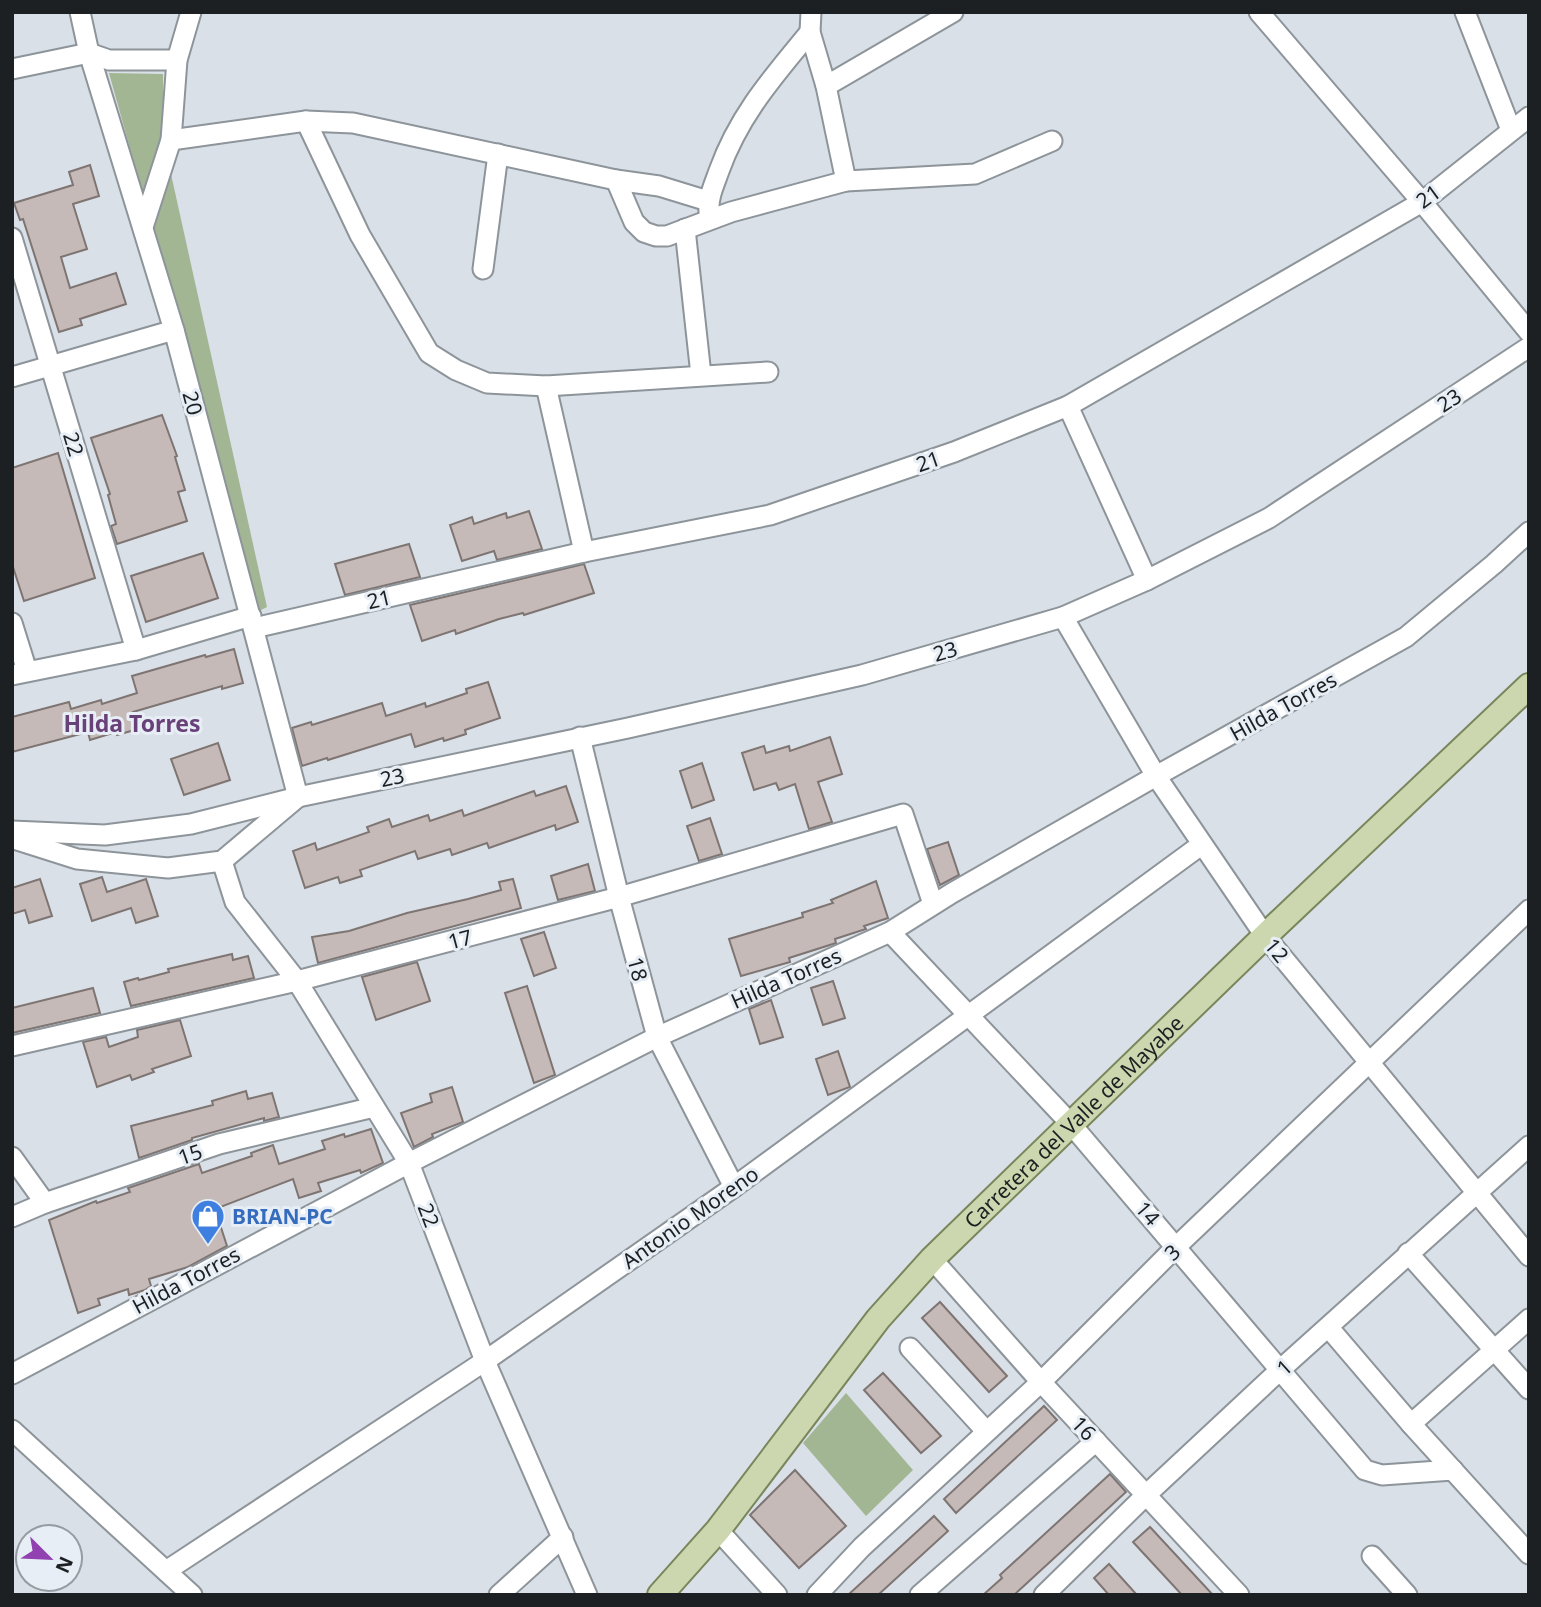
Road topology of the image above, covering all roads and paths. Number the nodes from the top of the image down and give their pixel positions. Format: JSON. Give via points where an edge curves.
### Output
{"nodes":[{"id":1,"x":80,"y":12,"type":"edge"},
{"id":2,"x":191,"y":12,"type":"edge"},
{"id":3,"x":953,"y":12,"type":"edge"},
{"id":4,"x":1259,"y":12,"type":"edge"},
{"id":5,"x":1465,"y":12,"type":"edge"},
{"id":6,"x":810,"y":22,"type":"edge"},
{"id":7,"x":89,"y":53,"type":"junction"},
{"id":8,"x":177,"y":60,"type":"junction"},
{"id":9,"x":12,"y":69,"type":"edge"},
{"id":10,"x":826,"y":86,"type":"junction"},
{"id":11,"x":1529,"y":117,"type":"edge"},
{"id":12,"x":306,"y":121,"type":"junction"},
{"id":13,"x":1511,"y":130,"type":"junction"},
{"id":14,"x":171,"y":140,"type":"junction"},
{"id":15,"x":1052,"y":141,"type":"dead end"},
{"id":16,"x":498,"y":154,"type":"junction"},
{"id":17,"x":616,"y":180,"type":"junction"},
{"id":18,"x":846,"y":181,"type":"junction"},
{"id":19,"x":1422,"y":202,"type":"junction"},
{"id":20,"x":709,"y":210,"type":"junction"},
{"id":21,"x":143,"y":227,"type":"junction"},
{"id":22,"x":685,"y":229,"type":"junction"},
{"id":23,"x":12,"y":238,"type":"edge"},
{"id":24,"x":483,"y":269,"type":"dead end"},
{"id":25,"x":174,"y":330,"type":"junction"},
{"id":26,"x":1529,"y":332,"type":"edge"},
{"id":27,"x":1529,"y":347,"type":"edge"},
{"id":28,"x":51,"y":365,"type":"junction"},
{"id":29,"x":768,"y":372,"type":"dead end"},
{"id":30,"x":701,"y":375,"type":"junction"},
{"id":31,"x":12,"y":377,"type":"edge"},
{"id":32,"x":546,"y":387,"type":"junction"},
{"id":33,"x":1068,"y":405,"type":"junction"},
{"id":34,"x":1529,"y":532,"type":"edge"},
{"id":35,"x":584,"y":552,"type":"junction"},
{"id":36,"x":1147,"y":580,"type":"junction"},
{"id":37,"x":1063,"y":617,"type":"junction"},
{"id":38,"x":253,"y":622,"type":"junction"},
{"id":39,"x":12,"y":623,"type":"edge"},
{"id":40,"x":136,"y":650,"type":"junction"},
{"id":41,"x":20,"y":673,"type":"edge"},
{"id":42,"x":1529,"y":686,"type":"edge"},
{"id":43,"x":580,"y":737,"type":"junction"},
{"id":44,"x":1156,"y":776,"type":"junction"},
{"id":45,"x":298,"y":797,"type":"junction"},
{"id":46,"x":12,"y":831,"type":"edge"},
{"id":47,"x":12,"y":838,"type":"edge"},
{"id":48,"x":1201,"y":845,"type":"junction"},
{"id":49,"x":222,"y":861,"type":"junction"},
{"id":50,"x":619,"y":897,"type":"junction"},
{"id":51,"x":933,"y":904,"type":"junction"},
{"id":52,"x":1529,"y":910,"type":"edge"},
{"id":53,"x":890,"y":932,"type":"junction"},
{"id":54,"x":1265,"y":936,"type":"junction"},
{"id":55,"x":297,"y":981,"type":"junction"},
{"id":56,"x":968,"y":1016,"type":"junction"},
{"id":57,"x":657,"y":1037,"type":"junction"},
{"id":58,"x":12,"y":1046,"type":"edge"},
{"id":59,"x":1370,"y":1062,"type":"junction"},
{"id":60,"x":374,"y":1107,"type":"junction"},
{"id":61,"x":1070,"y":1123,"type":"junction"},
{"id":62,"x":1529,"y":1146,"type":"edge"},
{"id":63,"x":12,"y":1157,"type":"edge"},
{"id":64,"x":410,"y":1163,"type":"junction"},
{"id":65,"x":734,"y":1186,"type":"junction"},
{"id":66,"x":1476,"y":1194,"type":"junction"},
{"id":67,"x":45,"y":1203,"type":"junction"},
{"id":68,"x":12,"y":1217,"type":"edge"},
{"id":69,"x":1177,"y":1247,"type":"junction"},
{"id":70,"x":1408,"y":1253,"type":"junction"},
{"id":71,"x":1529,"y":1256,"type":"edge"},
{"id":72,"x":932,"y":1259,"type":"junction"},
{"id":73,"x":1529,"y":1319,"type":"edge"},
{"id":74,"x":1329,"y":1328,"type":"junction"},
{"id":75,"x":910,"y":1348,"type":"dead end"},
{"id":76,"x":1492,"y":1350,"type":"junction"},
{"id":77,"x":485,"y":1362,"type":"junction"},
{"id":78,"x":1281,"y":1369,"type":"junction"},
{"id":79,"x":12,"y":1374,"type":"edge"},
{"id":80,"x":1041,"y":1382,"type":"junction"},
{"id":81,"x":1529,"y":1389,"type":"edge"},
{"id":82,"x":1411,"y":1424,"type":"junction"},
{"id":83,"x":12,"y":1430,"type":"edge"},
{"id":84,"x":986,"y":1431,"type":"junction"},
{"id":85,"x":1096,"y":1441,"type":"junction"},
{"id":86,"x":1453,"y":1470,"type":"junction"},
{"id":87,"x":1146,"y":1495,"type":"junction"},
{"id":88,"x":718,"y":1530,"type":"junction"},
{"id":89,"x":563,"y":1537,"type":"junction"},
{"id":90,"x":1529,"y":1553,"type":"edge"},
{"id":91,"x":1372,"y":1556,"type":"dead end"},
{"id":92,"x":166,"y":1571,"type":"junction"},
{"id":93,"x":1057,"y":1590,"type":"edge"},
{"id":94,"x":192,"y":1595,"type":"edge"},
{"id":95,"x":499,"y":1595,"type":"edge"},
{"id":96,"x":587,"y":1595,"type":"edge"},
{"id":97,"x":660,"y":1595,"type":"edge"},
{"id":98,"x":777,"y":1595,"type":"edge"},
{"id":99,"x":817,"y":1595,"type":"edge"},
{"id":100,"x":920,"y":1595,"type":"edge"},
{"id":101,"x":1239,"y":1595,"type":"edge"},
{"id":102,"x":1407,"y":1595,"type":"edge"}],
"edges":[{"from":1,"to":7,"type":"street","name":"20"},
{"from":2,"to":8,"type":"street"},
{"from":3,"to":10,"type":"street"},
{"from":4,"to":19,"type":"street"},
{"from":5,"to":13,"type":"street"},
{"from":6,"to":10,"type":"street"},
{"from":6,"to":20,"type":"street","via":[[753,101],[728,146]]},
{"from":7,"to":8,"type":"street","via":[[109,60]]},
{"from":7,"to":9,"type":"street"},
{"from":7,"to":21,"type":"street","name":"20"},
{"from":8,"to":14,"type":"street"},
{"from":10,"to":18,"type":"street"},
{"from":11,"to":13,"type":"street","name":"21"},
{"from":12,"to":14,"type":"street"},
{"from":12,"to":16,"type":"street","via":[[353,123]]},
{"from":12,"to":32,"type":"street","via":[[360,235],[429,353],[487,383]]},
{"from":13,"to":19,"type":"street","name":"21"},
{"from":14,"to":21,"type":"street"},
{"from":15,"to":18,"type":"street","via":[[975,174]]},
{"from":16,"to":17,"type":"street"},
{"from":16,"to":24,"type":"street"},
{"from":17,"to":20,"type":"street","via":[[659,187]]},
{"from":17,"to":22,"type":"street","via":[[634,222],[644,232],[667,236]]},
{"from":18,"to":20,"type":"street","via":[[731,212]]},
{"from":19,"to":26,"type":"street"},
{"from":19,"to":33,"type":"street","name":"21"},
{"from":20,"to":22,"type":"street"},
{"from":21,"to":25,"type":"street","name":"20"},
{"from":22,"to":30,"type":"street"},
{"from":23,"to":28,"type":"street","name":"22"},
{"from":25,"to":28,"type":"street"},
{"from":25,"to":38,"type":"street","name":"20"},
{"from":27,"to":36,"type":"street","name":"23","via":[[1269,518]]},
{"from":28,"to":31,"type":"street"},
{"from":28,"to":40,"type":"street","name":"22"},
{"from":29,"to":30,"type":"street"},
{"from":30,"to":32,"type":"street"},
{"from":32,"to":35,"type":"street"},
{"from":33,"to":35,"type":"street","name":"21","via":[[954,452],[770,515]]},
{"from":33,"to":36,"type":"street"},
{"from":34,"to":44,"type":"street","name":"Hilda Torres","via":[[1406,637]]},
{"from":35,"to":38,"type":"street","name":"21"},
{"from":36,"to":37,"type":"street","name":"23"},
{"from":37,"to":43,"type":"street","name":"23","via":[[862,675]]},
{"from":37,"to":44,"type":"street","name":"12"},
{"from":38,"to":40,"type":"street","name":"21"},
{"from":38,"to":45,"type":"street","name":"20"},
{"from":39,"to":41,"type":"street"},
{"from":40,"to":41,"type":"street","name":"21"},
{"from":42,"to":54,"type":"main road","name":"Carretera del Valle de Mayabe"},
{"from":43,"to":45,"type":"street","name":"23"},
{"from":43,"to":50,"type":"street","name":"18"},
{"from":44,"to":48,"type":"street","name":"12"},
{"from":44,"to":51,"type":"street","name":"Hilda Torres"},
{"from":45,"to":46,"type":"street","name":"23","via":[[179,826],[106,835]]},
{"from":45,"to":49,"type":"street","name":"23"},
{"from":47,"to":49,"type":"street","via":[[77,859],[168,868]]},
{"from":48,"to":54,"type":"street","name":"12"},
{"from":48,"to":56,"type":"street","name":"Antonio Moreno"},
{"from":49,"to":55,"type":"street","name":"22","via":[[235,902]]},
{"from":50,"to":51,"type":"street","name":"17","via":[[903,814]]},
{"from":50,"to":55,"type":"street","name":"17"},
{"from":50,"to":57,"type":"street","name":"18"},
{"from":51,"to":53,"type":"street","name":"Hilda Torres"},
{"from":52,"to":59,"type":"street","name":"3"},
{"from":53,"to":56,"type":"street","name":"14"},
{"from":53,"to":57,"type":"street","name":"Hilda Torres"},
{"from":54,"to":59,"type":"street","name":"12"},
{"from":54,"to":61,"type":"main road","name":"Carretera del Valle de Mayabe"},
{"from":55,"to":58,"type":"street","name":"17"},
{"from":55,"to":60,"type":"street","name":"22"},
{"from":56,"to":61,"type":"street","name":"14"},
{"from":56,"to":65,"type":"street","name":"Antonio Moreno"},
{"from":57,"to":64,"type":"street","name":"Hilda Torres"},
{"from":57,"to":65,"type":"street","name":"18"},
{"from":59,"to":66,"type":"street","name":"12"},
{"from":59,"to":69,"type":"street","name":"3"},
{"from":60,"to":64,"type":"street","name":"22"},
{"from":60,"to":67,"type":"street","name":"15","via":[[219,1144]]},
{"from":61,"to":69,"type":"street","name":"14"},
{"from":61,"to":72,"type":"main road","name":"Carretera del Valle de Mayabe"},
{"from":62,"to":66,"type":"street","name":"1"},
{"from":63,"to":67,"type":"street"},
{"from":64,"to":77,"type":"street","name":"22"},
{"from":64,"to":79,"type":"street","name":"Hilda Torres"},
{"from":65,"to":77,"type":"street","name":"Antonio Moreno"},
{"from":66,"to":70,"type":"street","name":"1"},
{"from":66,"to":71,"type":"street","name":"12"},
{"from":67,"to":68,"type":"street","name":"15"},
{"from":69,"to":78,"type":"street","name":"14"},
{"from":69,"to":80,"type":"street","name":"3"},
{"from":70,"to":74,"type":"street","name":"1"},
{"from":70,"to":76,"type":"street"},
{"from":72,"to":80,"type":"street","name":"16"},
{"from":72,"to":88,"type":"main road","name":"Carretera del Valle de Mayabe","via":[[878,1319]]},
{"from":73,"to":76,"type":"street"},
{"from":74,"to":78,"type":"street","name":"1"},
{"from":74,"to":82,"type":"street"},
{"from":75,"to":84,"type":"street"},
{"from":76,"to":81,"type":"street"},
{"from":76,"to":82,"type":"street"},
{"from":77,"to":89,"type":"street","name":"22"},
{"from":77,"to":92,"type":"street","name":"Antonio Moreno"},
{"from":78,"to":86,"type":"street","name":"14","via":[[1365,1470],[1382,1475]]},
{"from":78,"to":87,"type":"street","name":"1"},
{"from":80,"to":84,"type":"street","name":"3"},
{"from":80,"to":85,"type":"street","name":"16"},
{"from":82,"to":86,"type":"street"},
{"from":83,"to":92,"type":"street"},
{"from":84,"to":99,"type":"street","name":"3"},
{"from":85,"to":87,"type":"street","name":"16"},
{"from":85,"to":100,"type":"street"},
{"from":86,"to":90,"type":"street"},
{"from":87,"to":93,"type":"street","name":"1"},
{"from":87,"to":101,"type":"street","name":"16"},
{"from":88,"to":97,"type":"main road","name":"Carretera del Valle de Mayabe"},
{"from":88,"to":98,"type":"street"},
{"from":89,"to":95,"type":"street"},
{"from":89,"to":96,"type":"street","name":"22"},
{"from":91,"to":102,"type":"street"},
{"from":92,"to":94,"type":"street"}]}
